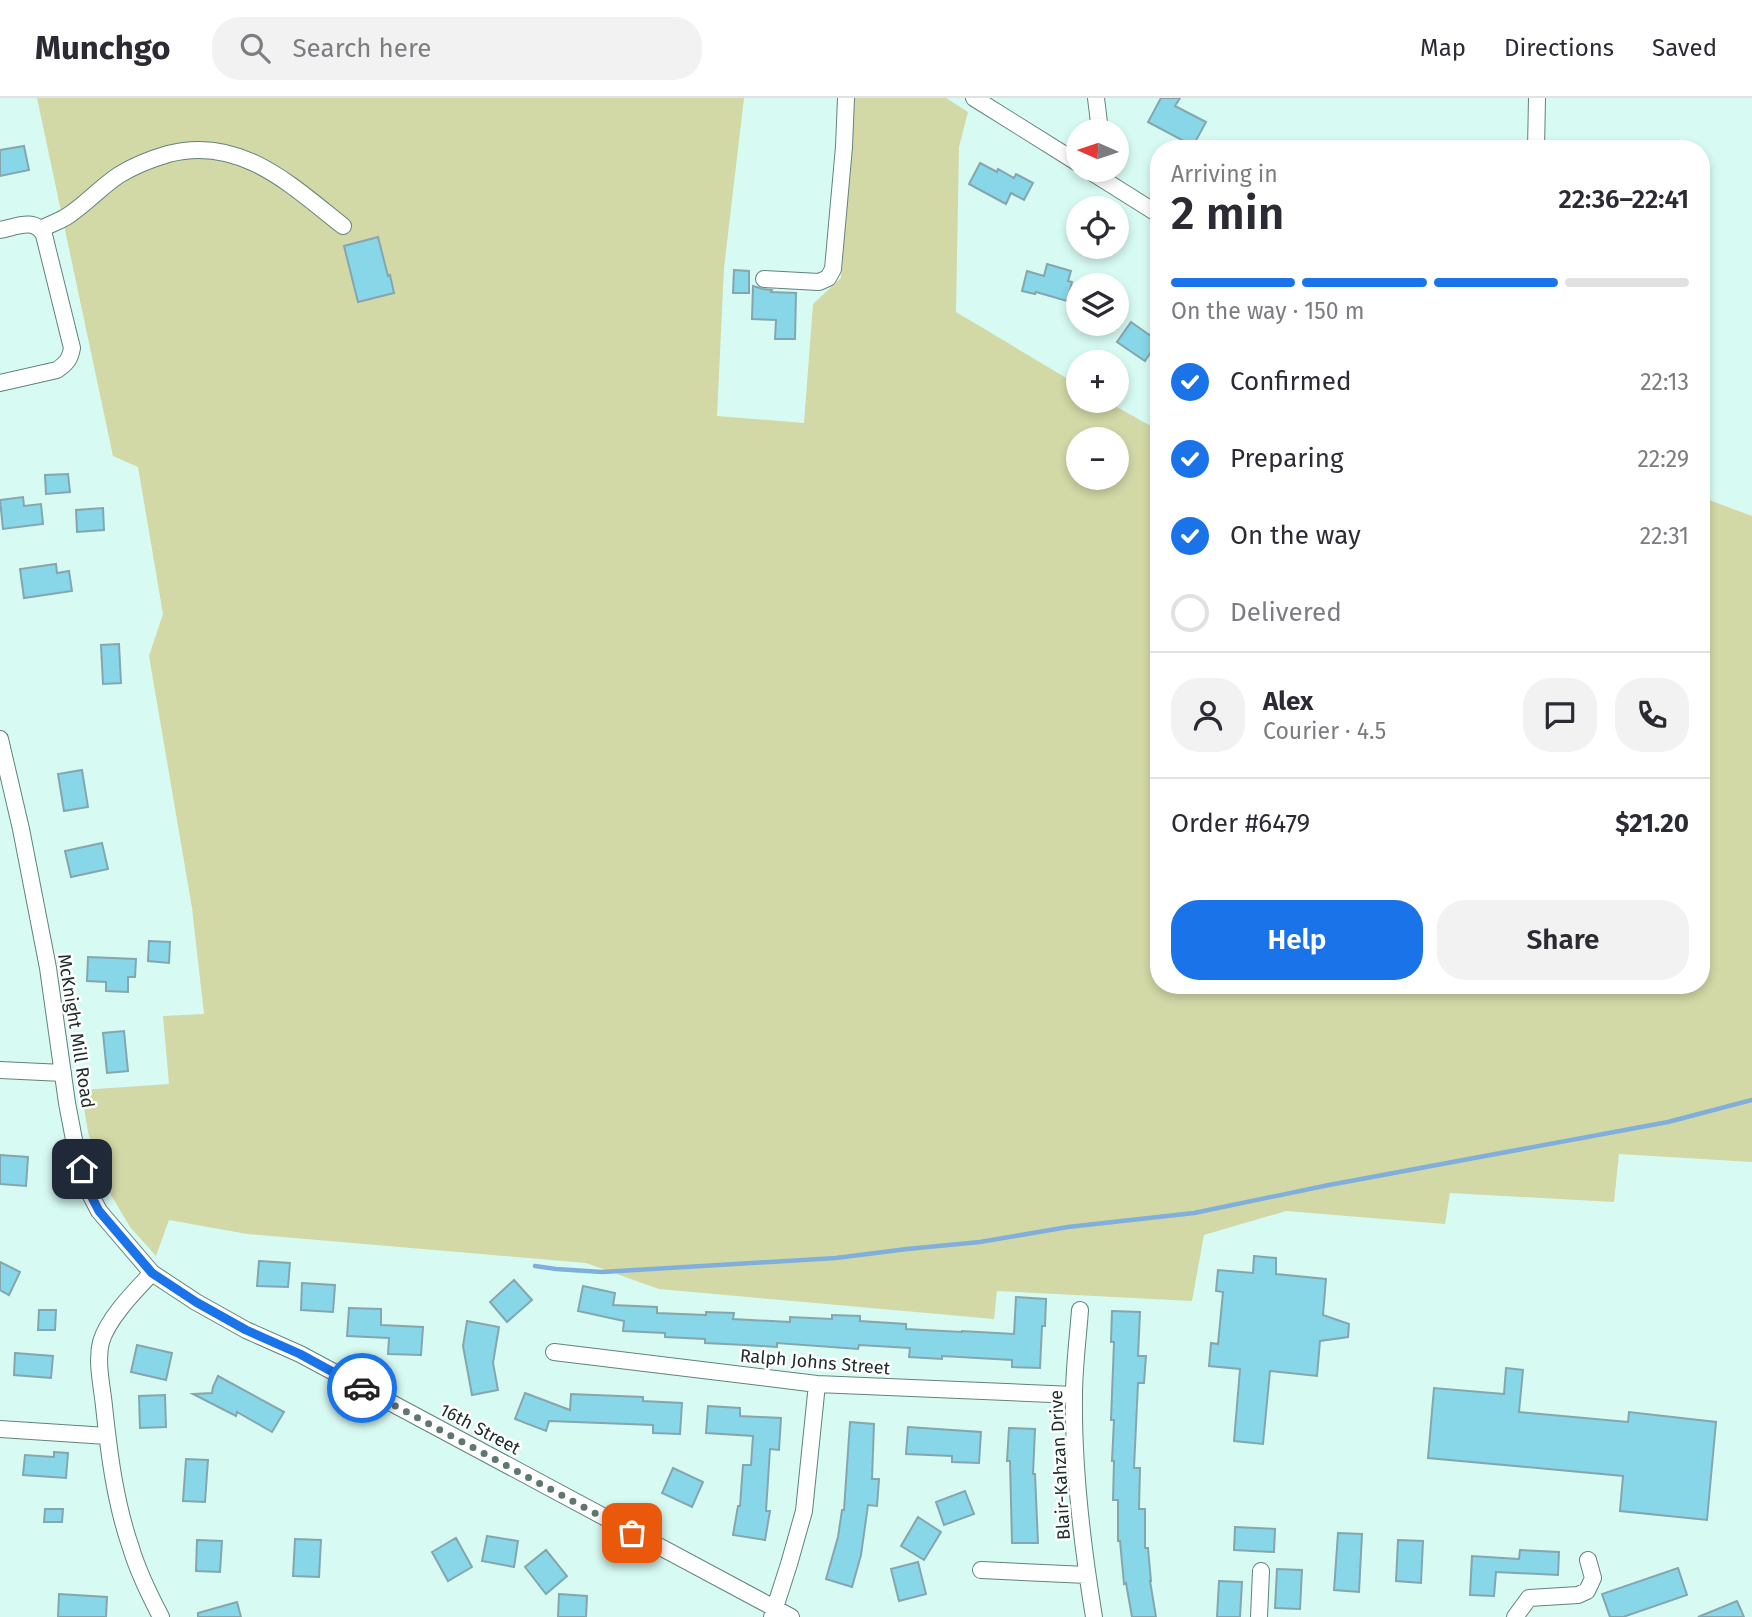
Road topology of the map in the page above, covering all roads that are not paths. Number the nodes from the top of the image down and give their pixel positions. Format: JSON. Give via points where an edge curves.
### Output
{"nodes":[{"id":1,"x":846,"y":98,"type":"edge"},
{"id":2,"x":1096,"y":98,"type":"edge"},
{"id":3,"x":1537,"y":98,"type":"edge"},
{"id":4,"x":979,"y":99,"type":"edge"},
{"id":5,"x":1099,"y":119,"type":"edge"},
{"id":6,"x":1536,"y":140,"type":"edge"},
{"id":7,"x":1066,"y":155,"type":"edge"},
{"id":8,"x":1110,"y":182,"type":"edge"},
{"id":9,"x":1150,"y":209,"type":"edge"},
{"id":10,"x":343,"y":226,"type":"dead end"},
{"id":11,"x":41,"y":229,"type":"junction"},
{"id":12,"x":0,"y":230,"type":"edge"},
{"id":13,"x":764,"y":279,"type":"dead end"},
{"id":14,"x":0,"y":383,"type":"edge"},
{"id":15,"x":0,"y":739,"type":"edge"},
{"id":16,"x":0,"y":1070,"type":"edge"},
{"id":17,"x":62,"y":1073,"type":"junction"},
{"id":18,"x":152,"y":1273,"type":"junction"},
{"id":19,"x":1080,"y":1310,"type":"dead end"},
{"id":20,"x":554,"y":1352,"type":"dead end"},
{"id":21,"x":817,"y":1384,"type":"junction"},
{"id":22,"x":1074,"y":1395,"type":"junction"},
{"id":23,"x":0,"y":1429,"type":"edge"},
{"id":24,"x":107,"y":1436,"type":"junction"},
{"id":25,"x":1588,"y":1560,"type":"dead end"},
{"id":26,"x":981,"y":1570,"type":"dead end"},
{"id":27,"x":1261,"y":1571,"type":"dead end"},
{"id":28,"x":1087,"y":1575,"type":"junction"},
{"id":29,"x":774,"y":1613,"type":"edge"},
{"id":30,"x":161,"y":1617,"type":"edge"},
{"id":31,"x":791,"y":1617,"type":"edge"},
{"id":32,"x":1094,"y":1617,"type":"edge"},
{"id":33,"x":1259,"y":1617,"type":"edge"},
{"id":34,"x":1515,"y":1617,"type":"edge"}],
"edges":[{"from":1,"to":13,"type":"street","via":[[833,269],[828,278],[818,282]]},
{"from":2,"to":5,"type":"street"},
{"from":3,"to":6,"type":"street"},
{"from":4,"to":7,"type":"street"},
{"from":8,"to":9,"type":"street"},
{"from":10,"to":11,"type":"street","via":[[269,170],[243,157],[207,149],[149,159]]},
{"from":11,"to":12,"type":"street","via":[[28,224]]},
{"from":11,"to":14,"type":"street","via":[[72,348],[70,358],[57,369]]},
{"from":15,"to":17,"type":"street","name":"McKnight Mill Road","via":[[48,968]]},
{"from":16,"to":17,"type":"street"},
{"from":17,"to":18,"type":"street","name":"McKnight Mill Road","via":[[87,1188],[99,1211]]},
{"from":18,"to":24,"type":"street","via":[[108,1326],[101,1342]]},
{"from":18,"to":29,"type":"street","name":"16th Street","via":[[246,1330],[300,1354]]},
{"from":19,"to":22,"type":"street","name":"Blair-Kahzan Drive"},
{"from":20,"to":21,"type":"street","name":"Ralph Johns Street"},
{"from":21,"to":22,"type":"street","name":"Ralph Johns Street"},
{"from":21,"to":29,"type":"street","via":[[804,1511]]},
{"from":22,"to":28,"type":"street","name":"Blair-Kahzan Drive"},
{"from":23,"to":24,"type":"street"},
{"from":24,"to":30,"type":"street","via":[[130,1546]]},
{"from":25,"to":34,"type":"street","via":[[1593,1578],[1587,1591],[1529,1598]]},
{"from":26,"to":28,"type":"street"},
{"from":27,"to":33,"type":"street"},
{"from":28,"to":32,"type":"street","name":"Blair-Kahzan Drive"},
{"from":29,"to":31,"type":"street","name":"16th Street"}]}
